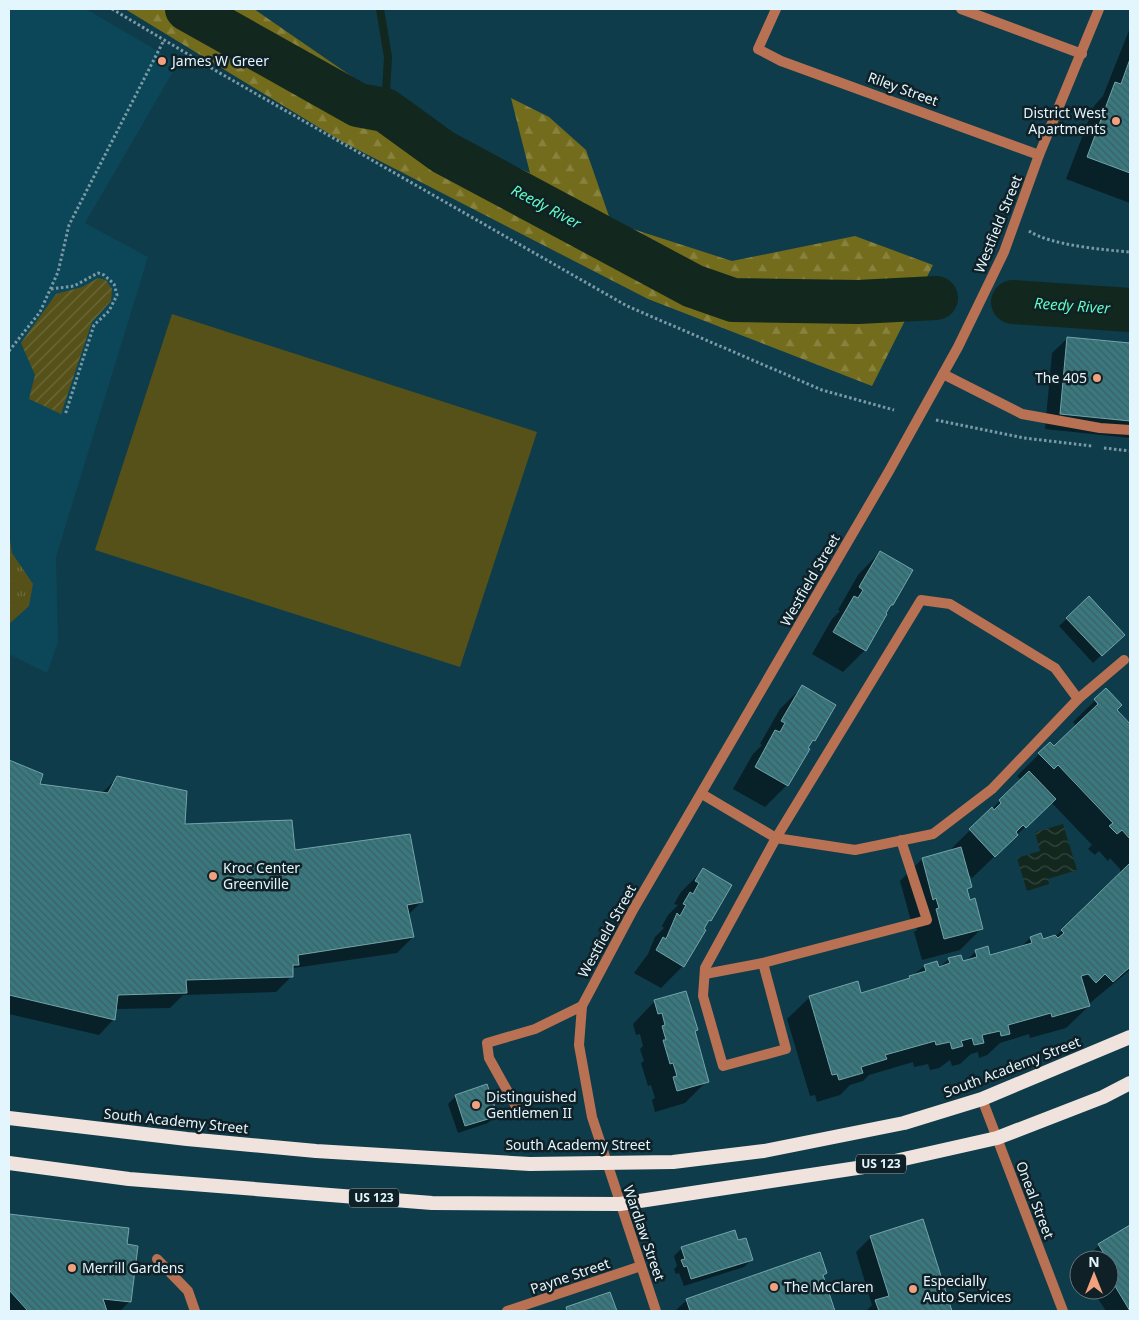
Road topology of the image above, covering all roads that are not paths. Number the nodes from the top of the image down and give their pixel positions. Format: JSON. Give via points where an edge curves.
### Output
{"nodes":[{"id":1,"x":776,"y":9,"type":"edge"},
{"id":2,"x":961,"y":9,"type":"edge"},
{"id":3,"x":1099,"y":9,"type":"edge"},
{"id":4,"x":1082,"y":54,"type":"junction"},
{"id":5,"x":1040,"y":155,"type":"junction"},
{"id":6,"x":943,"y":374,"type":"junction"},
{"id":7,"x":1130,"y":430,"type":"edge"},
{"id":8,"x":1124,"y":660,"type":"dead end"},
{"id":9,"x":1078,"y":699,"type":"junction"},
{"id":10,"x":702,"y":794,"type":"junction"},
{"id":11,"x":776,"y":838,"type":"junction"},
{"id":12,"x":901,"y":840,"type":"junction"},
{"id":13,"x":763,"y":963,"type":"junction"},
{"id":14,"x":705,"y":974,"type":"junction"},
{"id":15,"x":582,"y":1006,"type":"junction"},
{"id":16,"x":1130,"y":1037,"type":"edge"},
{"id":17,"x":1130,"y":1083,"type":"edge"},
{"id":18,"x":982,"y":1099,"type":"junction"},
{"id":19,"x":518,"y":1110,"type":"dead end"},
{"id":20,"x":9,"y":1118,"type":"edge"},
{"id":21,"x":997,"y":1138,"type":"junction"},
{"id":22,"x":9,"y":1163,"type":"edge"},
{"id":23,"x":605,"y":1163,"type":"junction"},
{"id":24,"x":620,"y":1204,"type":"junction"},
{"id":25,"x":156,"y":1259,"type":"dead end"},
{"id":26,"x":641,"y":1266,"type":"junction"},
{"id":27,"x":195,"y":1311,"type":"edge"},
{"id":28,"x":507,"y":1311,"type":"edge"},
{"id":29,"x":656,"y":1311,"type":"edge"},
{"id":30,"x":1063,"y":1311,"type":"edge"}],
"edges":[{"from":1,"to":5,"type":"street","name":"Riley Street","via":[[758,49],[782,61]]},
{"from":2,"to":4,"type":"street"},
{"from":3,"to":4,"type":"street","name":"Westfield Street"},
{"from":4,"to":5,"type":"street","name":"Westfield Street"},
{"from":5,"to":6,"type":"street","name":"Westfield Street","via":[[1000,261]]},
{"from":6,"to":7,"type":"street","via":[[1022,414]]},
{"from":6,"to":10,"type":"street","name":"Westfield Street"},
{"from":8,"to":9,"type":"street"},
{"from":9,"to":11,"type":"street","via":[[1055,668],[950,604],[921,600]]},
{"from":9,"to":12,"type":"street","via":[[992,789],[933,834]]},
{"from":10,"to":11,"type":"street"},
{"from":10,"to":15,"type":"street","name":"Westfield Street","via":[[633,910]]},
{"from":11,"to":12,"type":"street","via":[[855,850]]},
{"from":11,"to":14,"type":"street","via":[[705,968]]},
{"from":12,"to":13,"type":"street","via":[[927,920]]},
{"from":13,"to":14,"type":"street"},
{"from":13,"to":14,"type":"street","via":[[786,1049],[723,1066],[704,996]]},
{"from":15,"to":19,"type":"street","via":[[535,1029],[486,1043],[489,1058]]},
{"from":15,"to":23,"type":"street","name":"Westfield Street","via":[[579,1045],[583,1075]]},
{"from":16,"to":18,"type":"highway","name":"South Academy Street"},
{"from":17,"to":21,"type":"highway","number":"US 123","via":[[1103,1097]]},
{"from":18,"to":21,"type":"street","name":"Oneal Street"},
{"from":18,"to":23,"type":"highway","name":"South Academy Street","via":[[904,1123],[764,1151],[673,1162]]},
{"from":20,"to":23,"type":"highway","name":"South Academy Street","via":[[316,1151],[530,1164]]},
{"from":21,"to":24,"type":"highway","number":"US 123","via":[[878,1165]]},
{"from":21,"to":30,"type":"street","name":"Oneal Street"},
{"from":22,"to":24,"type":"highway","number":"US 123","via":[[129,1179],[432,1203]]},
{"from":23,"to":24,"type":"street","name":"Wardlaw Street"},
{"from":24,"to":26,"type":"street","name":"Wardlaw Street"},
{"from":25,"to":27,"type":"street","via":[[188,1292]]},
{"from":26,"to":28,"type":"street","name":"Payne Street"},
{"from":26,"to":29,"type":"street","name":"Wardlaw Street"}]}
